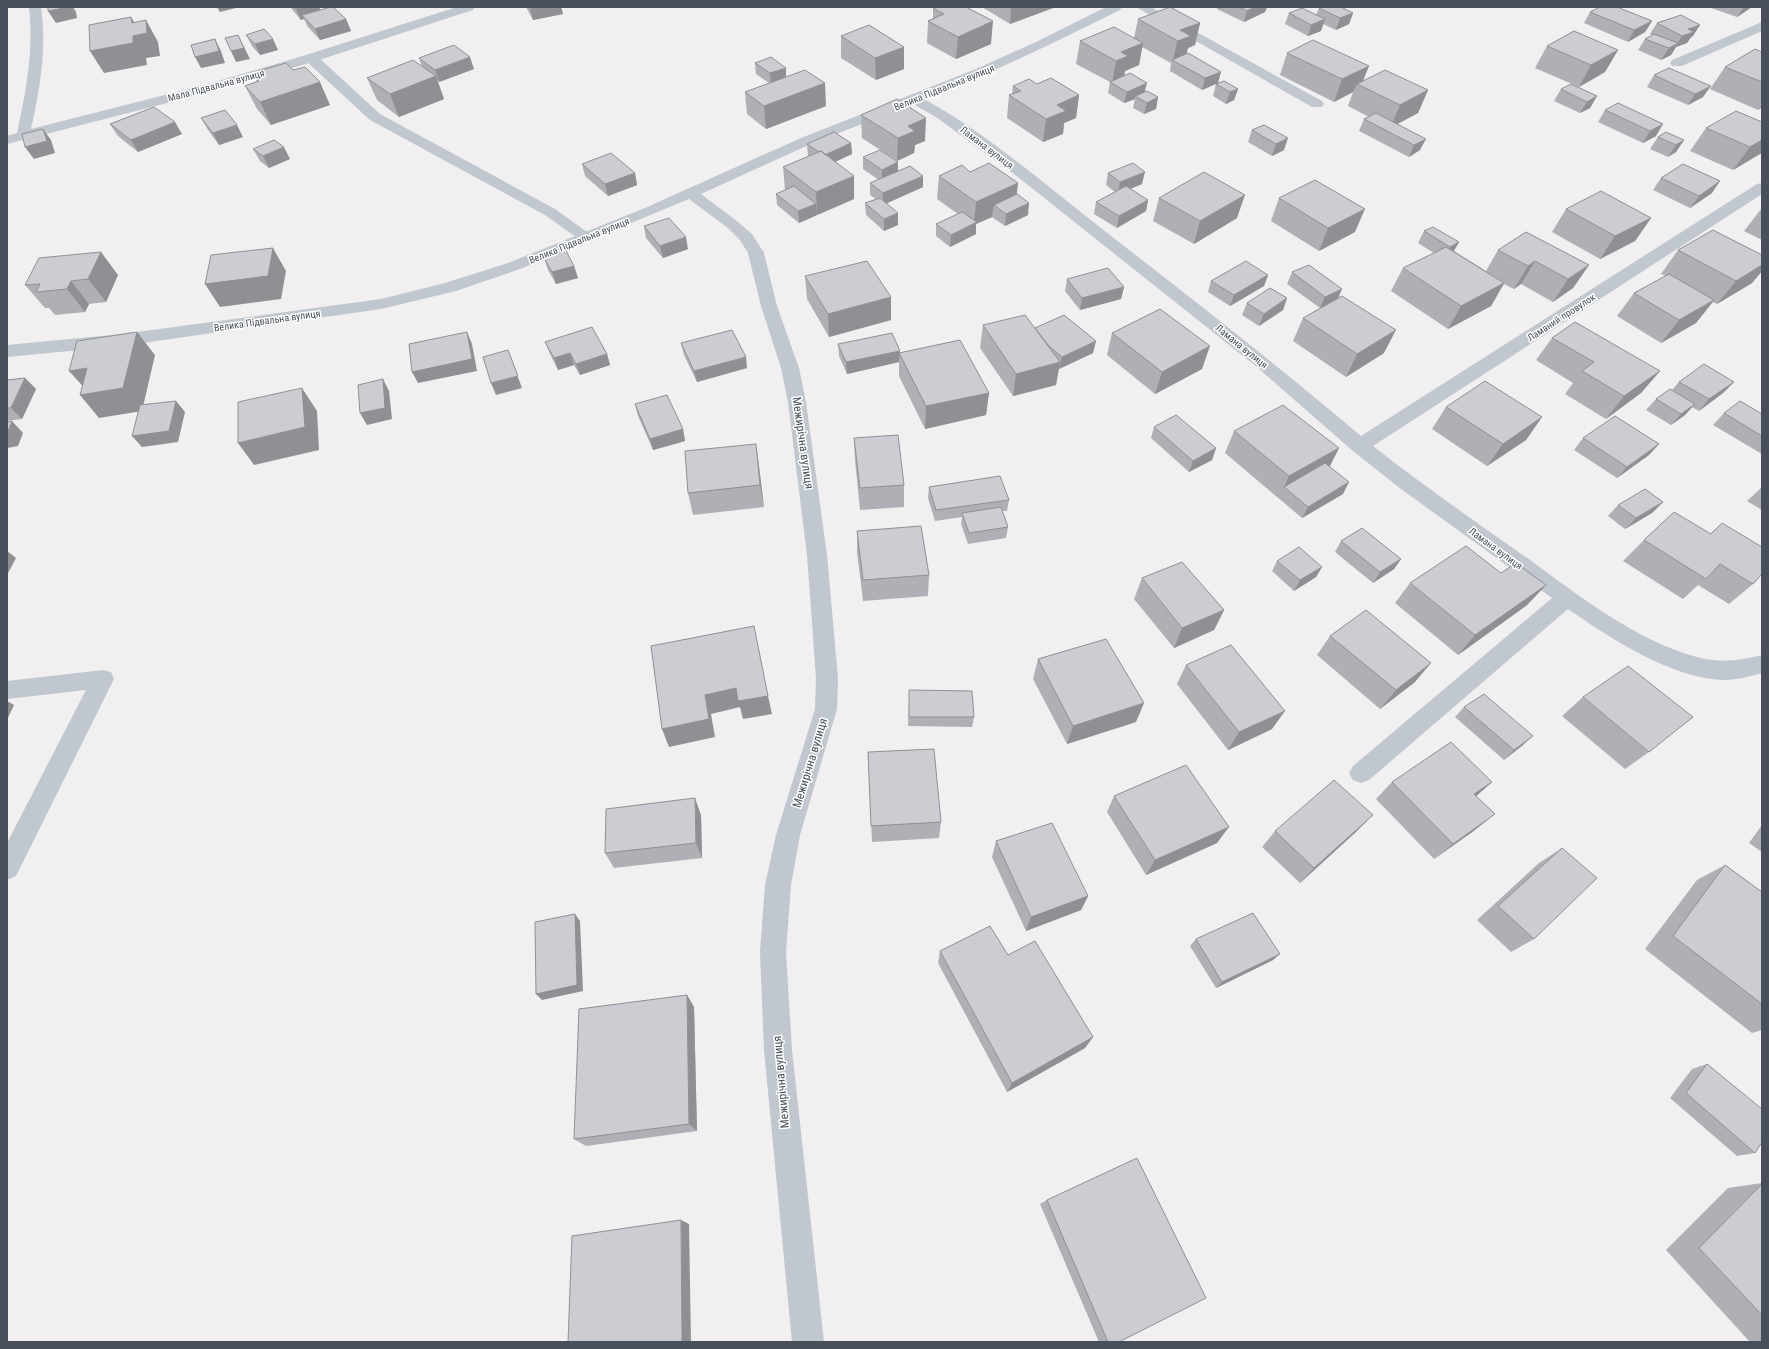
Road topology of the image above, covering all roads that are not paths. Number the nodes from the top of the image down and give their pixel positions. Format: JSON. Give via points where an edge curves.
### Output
{"nodes":[{"id":1,"x":35,"y":7,"type":"edge"},
{"id":2,"x":469,"y":7,"type":"edge"},
{"id":3,"x":1116,"y":7,"type":"edge"},
{"id":4,"x":1142,"y":7,"type":"edge"},
{"id":5,"x":1762,"y":26,"type":"edge"},
{"id":6,"x":311,"y":58,"type":"junction"},
{"id":7,"x":1677,"y":62,"type":"dead end"},
{"id":8,"x":914,"y":100,"type":"junction"},
{"id":9,"x":1317,"y":104,"type":"dead end"},
{"id":10,"x":23,"y":136,"type":"junction"},
{"id":11,"x":7,"y":140,"type":"edge"},
{"id":12,"x":1762,"y":188,"type":"edge"},
{"id":13,"x":691,"y":194,"type":"junction"},
{"id":14,"x":586,"y":237,"type":"junction"},
{"id":15,"x":7,"y":351,"type":"edge"},
{"id":16,"x":1360,"y":446,"type":"junction"},
{"id":17,"x":1567,"y":598,"type":"junction"},
{"id":18,"x":1762,"y":664,"type":"edge"},
{"id":19,"x":7,"y":690,"type":"edge"},
{"id":20,"x":1362,"y":773,"type":"dead end"},
{"id":21,"x":7,"y":868,"type":"edge"},
{"id":22,"x":808,"y":1342,"type":"edge"}],
"edges":[{"from":1,"to":10,"type":"street","via":[[38,49]]},
{"from":2,"to":6,"type":"street","name":"Мала Підвальна вулиця"},
{"from":3,"to":8,"type":"street","name":"Велика Підвальна вулиця","via":[[1016,57]]},
{"from":4,"to":9,"type":"street"},
{"from":5,"to":7,"type":"street"},
{"from":6,"to":10,"type":"street","name":"Мала Підвальна вулиця","via":[[213,87]]},
{"from":6,"to":14,"type":"street","via":[[381,120],[531,201]]},
{"from":8,"to":13,"type":"street","name":"Велика Підвальна вулиця","via":[[806,142]]},
{"from":8,"to":16,"type":"street","name":"Ламана вулиця","via":[[941,114],[1019,171],[1252,354]]},
{"from":10,"to":11,"type":"street","name":"Мала Підвальна вулиця"},
{"from":12,"to":16,"type":"street","name":"Ламаний провулок"},
{"from":13,"to":14,"type":"street","name":"Велика Підвальна вулиця"},
{"from":13,"to":22,"type":"street","name":"Межирічна вулиця","via":[[733,225],[746,237],[756,253],[769,306],[790,368],[797,402],[817,555],[827,678],[826,709],[788,835],[778,884],[772,952],[778,1058]]},
{"from":14,"to":15,"type":"street","name":"Велика Підвальна вулиця","via":[[479,278],[417,297],[122,340]]},
{"from":16,"to":17,"type":"street","name":"Ламана вулиця","via":[[1408,484]]},
{"from":17,"to":18,"type":"street","name":"Ламана вулиця","via":[[1621,632],[1690,664],[1718,670],[1746,669]]},
{"from":17,"to":20,"type":"street"},
{"from":19,"to":21,"type":"street","via":[[103,679]]}]}
